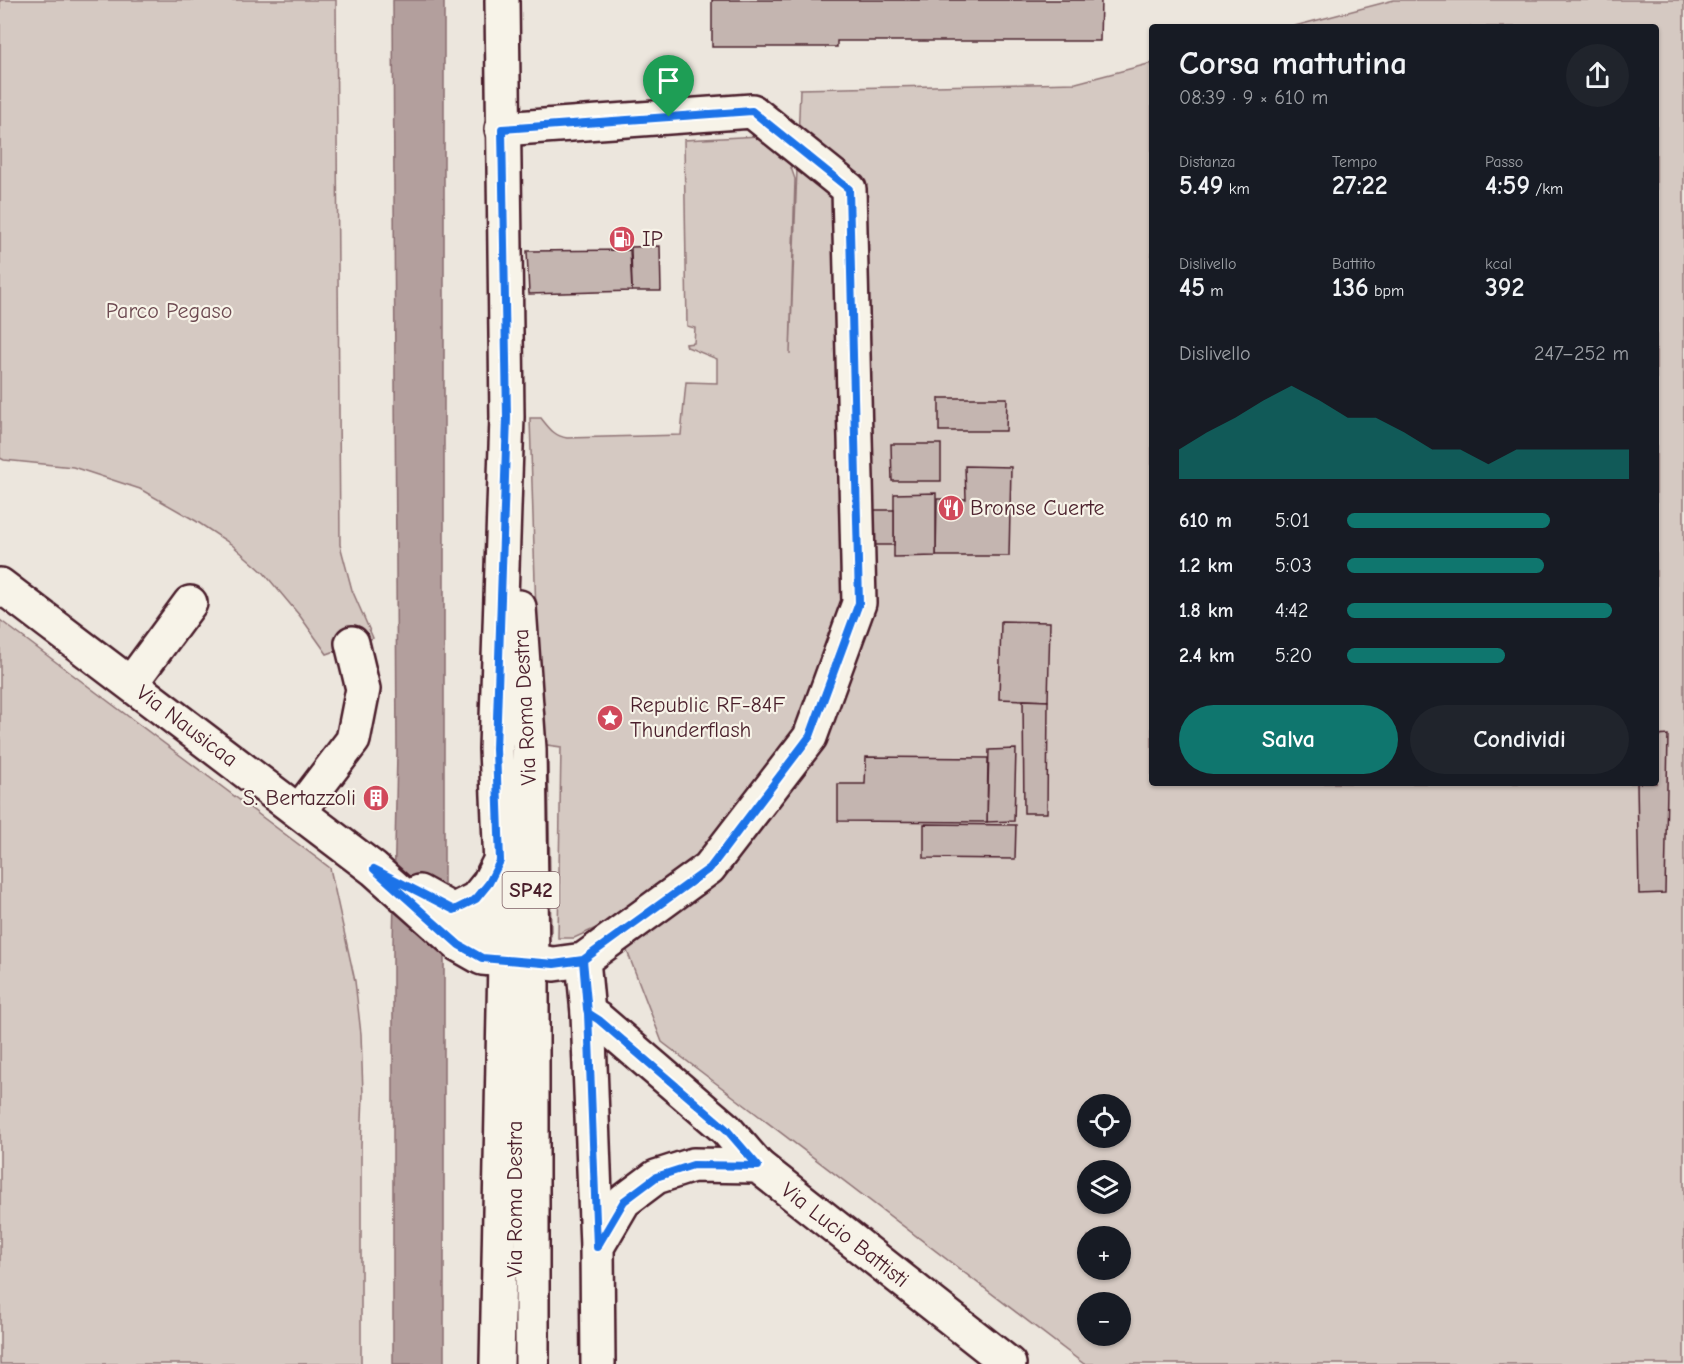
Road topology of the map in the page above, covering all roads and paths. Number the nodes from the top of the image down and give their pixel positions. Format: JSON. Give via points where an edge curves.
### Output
{"nodes":[{"id":1,"x":502,"y":0,"type":"edge"},
{"id":2,"x":502,"y":129,"type":"junction"},
{"id":3,"x":507,"y":417,"type":"junction"},
{"id":4,"x":0,"y":585,"type":"edge"},
{"id":5,"x":190,"y":603,"type":"dead end"},
{"id":6,"x":352,"y":643,"type":"dead end"},
{"id":7,"x":131,"y":683,"type":"junction"},
{"id":8,"x":299,"y":811,"type":"junction"},
{"id":9,"x":498,"y":820,"type":"junction"},
{"id":10,"x":500,"y":861,"type":"junction"},
{"id":11,"x":374,"y":869,"type":"junction"},
{"id":12,"x":454,"y":910,"type":"junction"},
{"id":13,"x":583,"y":960,"type":"junction"},
{"id":14,"x":518,"y":961,"type":"junction"},
{"id":15,"x":588,"y":1013,"type":"junction"},
{"id":16,"x":758,"y":1166,"type":"junction"},
{"id":17,"x":597,"y":1247,"type":"junction"},
{"id":18,"x":497,"y":1364,"type":"edge"},
{"id":19,"x":525,"y":1364,"type":"edge"},
{"id":20,"x":532,"y":1364,"type":"edge"},
{"id":21,"x":598,"y":1364,"type":"edge"},
{"id":22,"x":1010,"y":1364,"type":"edge"}],
"edges":[{"from":1,"to":2,"type":"main road","name":"Via Roma Destra","number":"SP42"},
{"from":2,"to":3,"type":"main road","name":"Via Roma Destra","number":"SP42"},
{"from":2,"to":13,"type":"main road","via":[[752,111],[849,189],[859,603],[810,736],[710,868]]},
{"from":3,"to":9,"type":"main road","name":"Via Roma Destra","number":"SP42","via":[[496,749]]},
{"from":3,"to":14,"type":"main road","name":"Via Roma Destra","number":"SP42","via":[[529,749]]},
{"from":4,"to":7,"type":"main road","name":"Via Nausicaa"},
{"from":5,"to":7,"type":"main road"},
{"from":6,"to":8,"type":"main road","via":[[363,689],[353,740]]},
{"from":7,"to":8,"type":"main road","name":"Via Nausicaa"},
{"from":8,"to":11,"type":"main road","name":"Via Nausicaa"},
{"from":9,"to":10,"type":"main road","name":"Via Roma Destra","number":"SP42"},
{"from":9,"to":14,"type":"main road","name":"Via Roma Destra","number":"SP42","via":[[514,845]]},
{"from":10,"to":12,"type":"main road","via":[[476,899]]},
{"from":10,"to":14,"type":"main road","name":"Via Roma Destra","number":"SP42"},
{"from":11,"to":12,"type":"main road","name":"Via Nausicaa"},
{"from":11,"to":14,"type":"main road","name":"Via Nausicaa","via":[[459,945],[482,958]]},
{"from":12,"to":14,"type":"main road","name":"Via Nausicaa","via":[[480,926]]},
{"from":13,"to":14,"type":"main road","via":[[554,964]]},
{"from":13,"to":15,"type":"main road"},
{"from":14,"to":18,"type":"main road","name":"Via Roma Destra","number":"SP42"},
{"from":14,"to":19,"type":"main road","name":"Via Roma Destra","number":"SP42","via":[[514,1328]]},
{"from":14,"to":20,"type":"main road","name":"Via Roma Destra","number":"SP42"},
{"from":15,"to":16,"type":"main road","via":[[726,1129]]},
{"from":15,"to":17,"type":"main road"},
{"from":16,"to":17,"type":"main road","name":"Via Lucio Battisti","via":[[693,1165],[656,1177],[624,1201]]},
{"from":16,"to":22,"type":"main road","name":"Via Lucio Battisti"},
{"from":17,"to":21,"type":"main road"}]}
